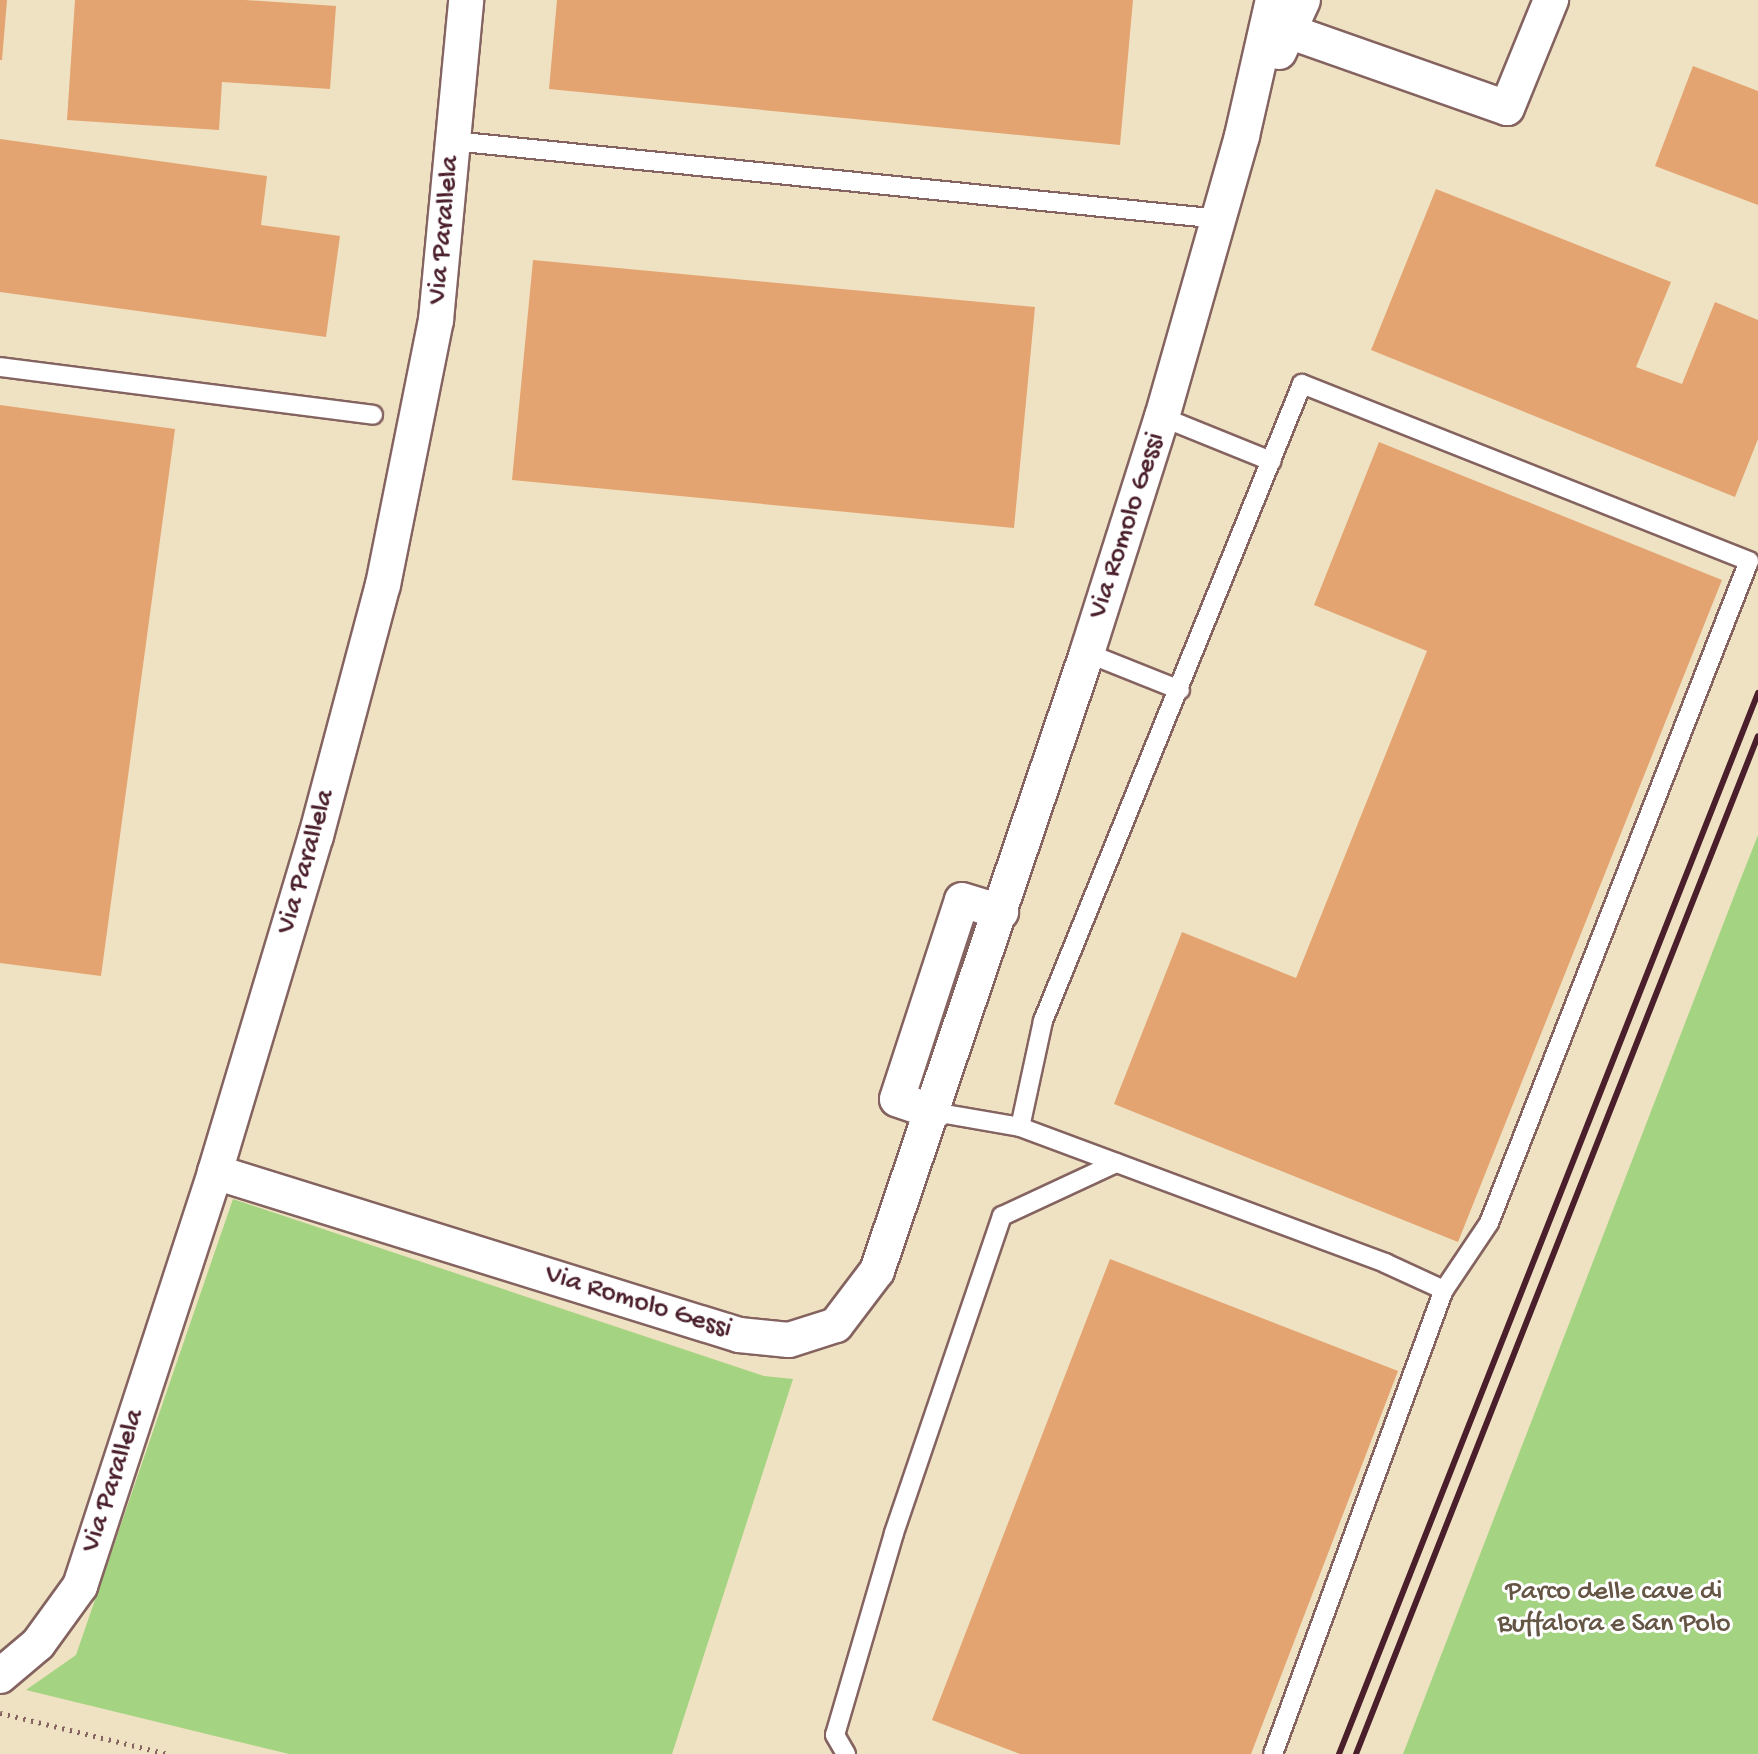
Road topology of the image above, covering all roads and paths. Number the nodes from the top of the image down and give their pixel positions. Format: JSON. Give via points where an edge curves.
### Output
{"nodes":[{"id":1,"x":466,"y":0,"type":"edge"},
{"id":2,"x":1273,"y":0,"type":"edge"},
{"id":3,"x":1303,"y":0,"type":"edge"},
{"id":4,"x":1551,"y":0,"type":"edge"},
{"id":5,"x":1288,"y":31,"type":"junction"},
{"id":6,"x":1242,"y":136,"type":"junction"},
{"id":7,"x":453,"y":141,"type":"junction"},
{"id":8,"x":1219,"y":219,"type":"junction"},
{"id":9,"x":0,"y":367,"type":"edge"},
{"id":10,"x":373,"y":415,"type":"dead end"},
{"id":11,"x":1162,"y":417,"type":"junction"},
{"id":12,"x":1271,"y":461,"type":"junction"},
{"id":13,"x":1087,"y":653,"type":"junction"},
{"id":14,"x":1180,"y":690,"type":"junction"},
{"id":15,"x":934,"y":1112,"type":"junction"},
{"id":16,"x":1020,"y":1127,"type":"junction"},
{"id":17,"x":1116,"y":1163,"type":"junction"},
{"id":18,"x":215,"y":1172,"type":"junction"},
{"id":19,"x":1444,"y":1290,"type":"junction"},
{"id":20,"x":0,"y":1676,"type":"edge"},
{"id":21,"x":0,"y":1713,"type":"edge"},
{"id":22,"x":168,"y":1754,"type":"edge"},
{"id":23,"x":846,"y":1754,"type":"edge"},
{"id":24,"x":1273,"y":1754,"type":"edge"}],
"edges":[{"from":1,"to":7,"type":"street","name":"Via Parallela"},
{"from":2,"to":6,"type":"street","name":"Via Romolo Gessi"},
{"from":3,"to":5,"type":"street","name":"Via Romolo Gessi"},
{"from":4,"to":5,"type":"street","via":[[1507,108]]},
{"from":5,"to":6,"type":"street","name":"Via Romolo Gessi"},
{"from":6,"to":8,"type":"street","name":"Via Romolo Gessi"},
{"from":7,"to":8,"type":"lane"},
{"from":7,"to":18,"type":"street","name":"Via Parallela","via":[[436,320],[383,585],[316,836]]},
{"from":8,"to":11,"type":"street","name":"Via Romolo Gessi"},
{"from":9,"to":10,"type":"lane"},
{"from":11,"to":12,"type":"lane"},
{"from":11,"to":13,"type":"street","name":"Via Romolo Gessi"},
{"from":12,"to":14,"type":"lane"},
{"from":12,"to":19,"type":"lane","via":[[1302,384],[1749,561],[1489,1223]]},
{"from":13,"to":14,"type":"lane"},
{"from":13,"to":15,"type":"street","name":"Via Romolo Gessi","via":[[1001,912],[962,900],[897,1099]]},
{"from":14,"to":16,"type":"lane","via":[[1043,1021]]},
{"from":15,"to":16,"type":"lane"},
{"from":15,"to":18,"type":"street","name":"Via Romolo Gessi","via":[[877,1271],[836,1325],[789,1340],[739,1335]]},
{"from":16,"to":17,"type":"lane"},
{"from":17,"to":19,"type":"lane"},
{"from":17,"to":23,"type":"lane","via":[[1002,1216],[894,1533],[835,1735]]},
{"from":18,"to":20,"type":"street","name":"Via Parallela","via":[[80,1586],[38,1644]]},
{"from":19,"to":24,"type":"lane"},
{"from":21,"to":22,"type":"path"}]}
